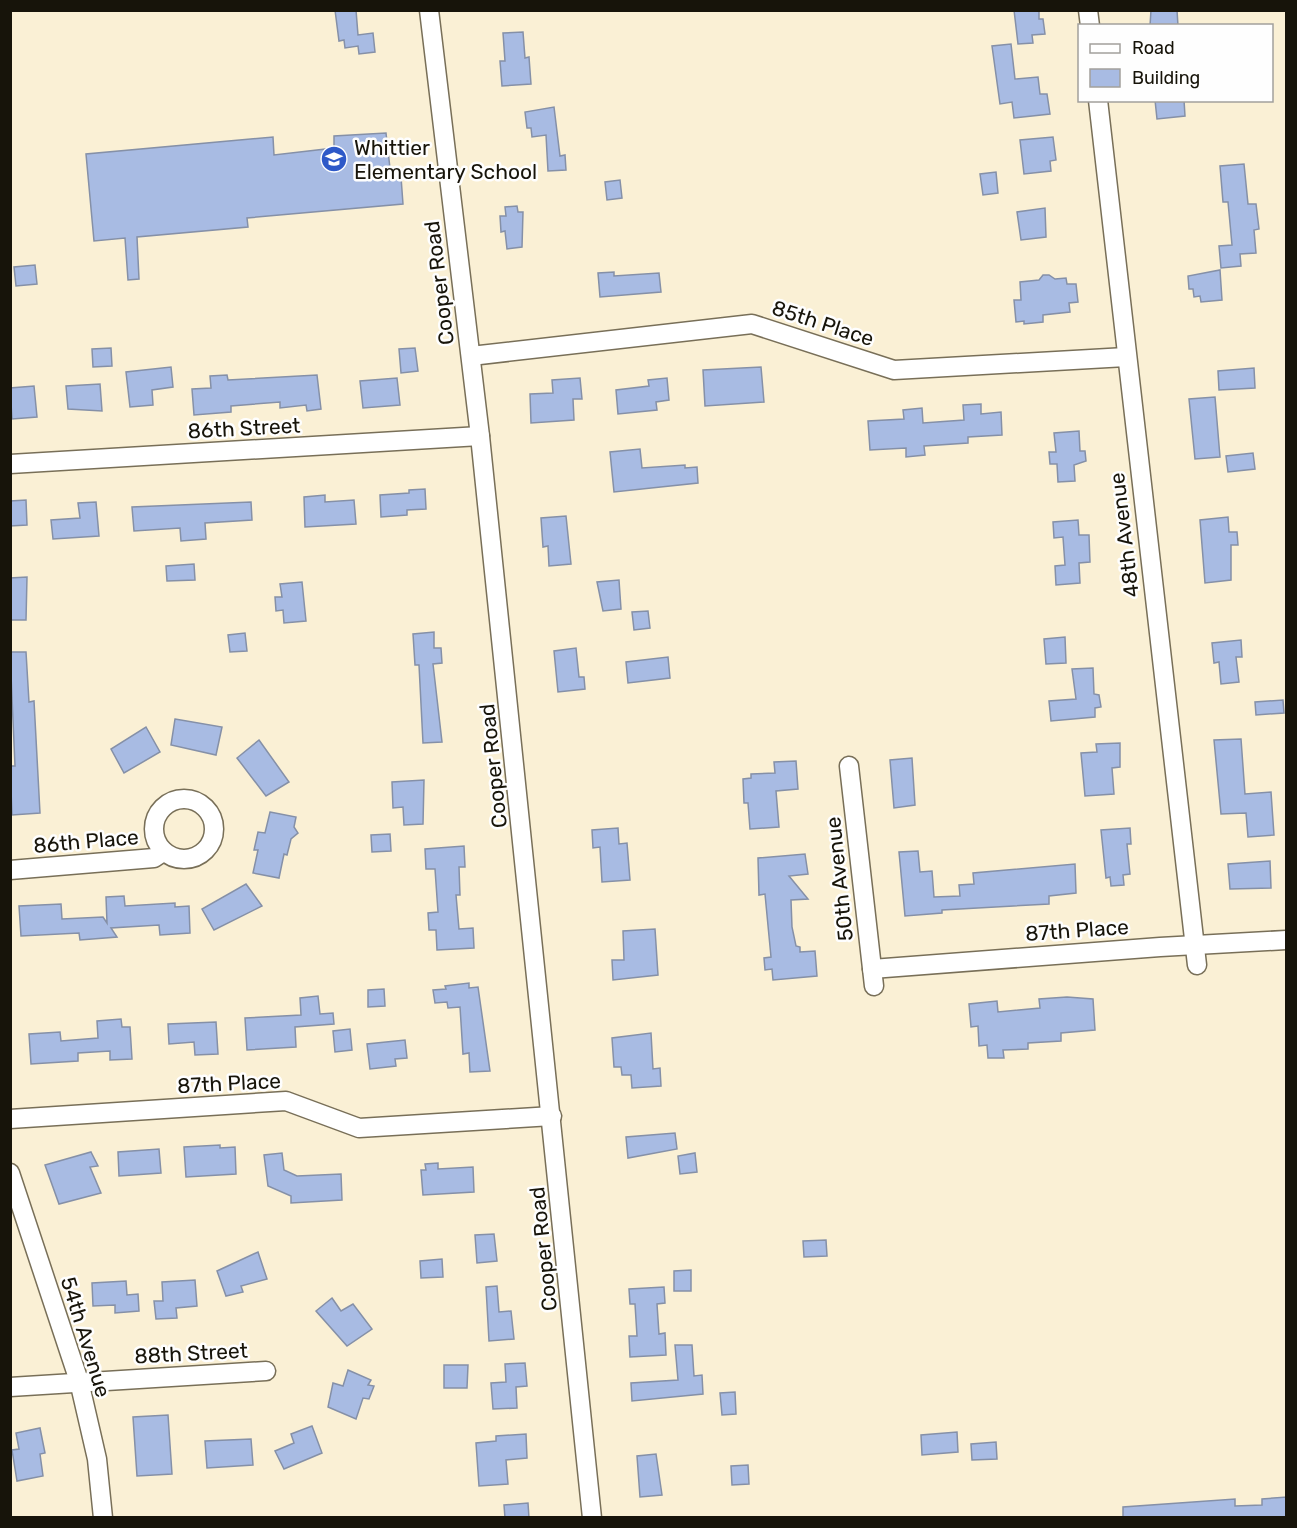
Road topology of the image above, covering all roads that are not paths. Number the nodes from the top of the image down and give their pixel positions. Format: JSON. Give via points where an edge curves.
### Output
{"nodes":[{"id":1,"x":429,"y":10,"type":"edge"},
{"id":2,"x":1098,"y":102,"type":"edge"},
{"id":3,"x":471,"y":356,"type":"junction"},
{"id":4,"x":1126,"y":357,"type":"junction"},
{"id":5,"x":480,"y":436,"type":"junction"},
{"id":6,"x":10,"y":464,"type":"edge"},
{"id":7,"x":849,"y":766,"type":"dead end"},
{"id":8,"x":163,"y":852,"type":"dead end"},
{"id":9,"x":10,"y":870,"type":"edge"},
{"id":10,"x":1287,"y":940,"type":"edge"},
{"id":11,"x":1195,"y":946,"type":"junction"},
{"id":12,"x":1197,"y":965,"type":"dead end"},
{"id":13,"x":873,"y":978,"type":"joint"},
{"id":14,"x":552,"y":1116,"type":"junction"},
{"id":15,"x":10,"y":1119,"type":"edge"},
{"id":16,"x":10,"y":1173,"type":"edge"},
{"id":17,"x":266,"y":1371,"type":"dead end"},
{"id":18,"x":78,"y":1381,"type":"junction"},
{"id":19,"x":10,"y":1387,"type":"edge"},
{"id":20,"x":103,"y":1518,"type":"edge"},
{"id":21,"x":592,"y":1518,"type":"edge"}],
"edges":[{"from":1,"to":3,"type":"street","name":"Cooper Road"},
{"from":2,"to":4,"type":"street","name":"48th Avenue"},
{"from":3,"to":4,"type":"street","name":"85th Place","via":[[752,324],[894,370]]},
{"from":3,"to":5,"type":"street","name":"Cooper Road"},
{"from":4,"to":11,"type":"street","name":"48th Avenue"},
{"from":5,"to":6,"type":"street","name":"86th Street"},
{"from":5,"to":14,"type":"street","name":"Cooper Road"},
{"from":7,"to":13,"type":"street","name":"50th Avenue"},
{"from":8,"to":9,"type":"street","name":"86th Place","via":[[154,858]]},
{"from":10,"to":11,"type":"street","name":"87th Place"},
{"from":11,"to":12,"type":"street","name":"48th Avenue"},
{"from":11,"to":13,"type":"street","name":"87th Place"},
{"from":14,"to":15,"type":"street","name":"87th Place","via":[[359,1128],[286,1101]]},
{"from":14,"to":21,"type":"street","name":"Cooper Road"},
{"from":16,"to":18,"type":"street","name":"54th Avenue"},
{"from":17,"to":18,"type":"street","name":"88th Street"},
{"from":18,"to":19,"type":"street","name":"88th Street"},
{"from":18,"to":20,"type":"street","name":"54th Avenue","via":[[97,1459]]}]}
